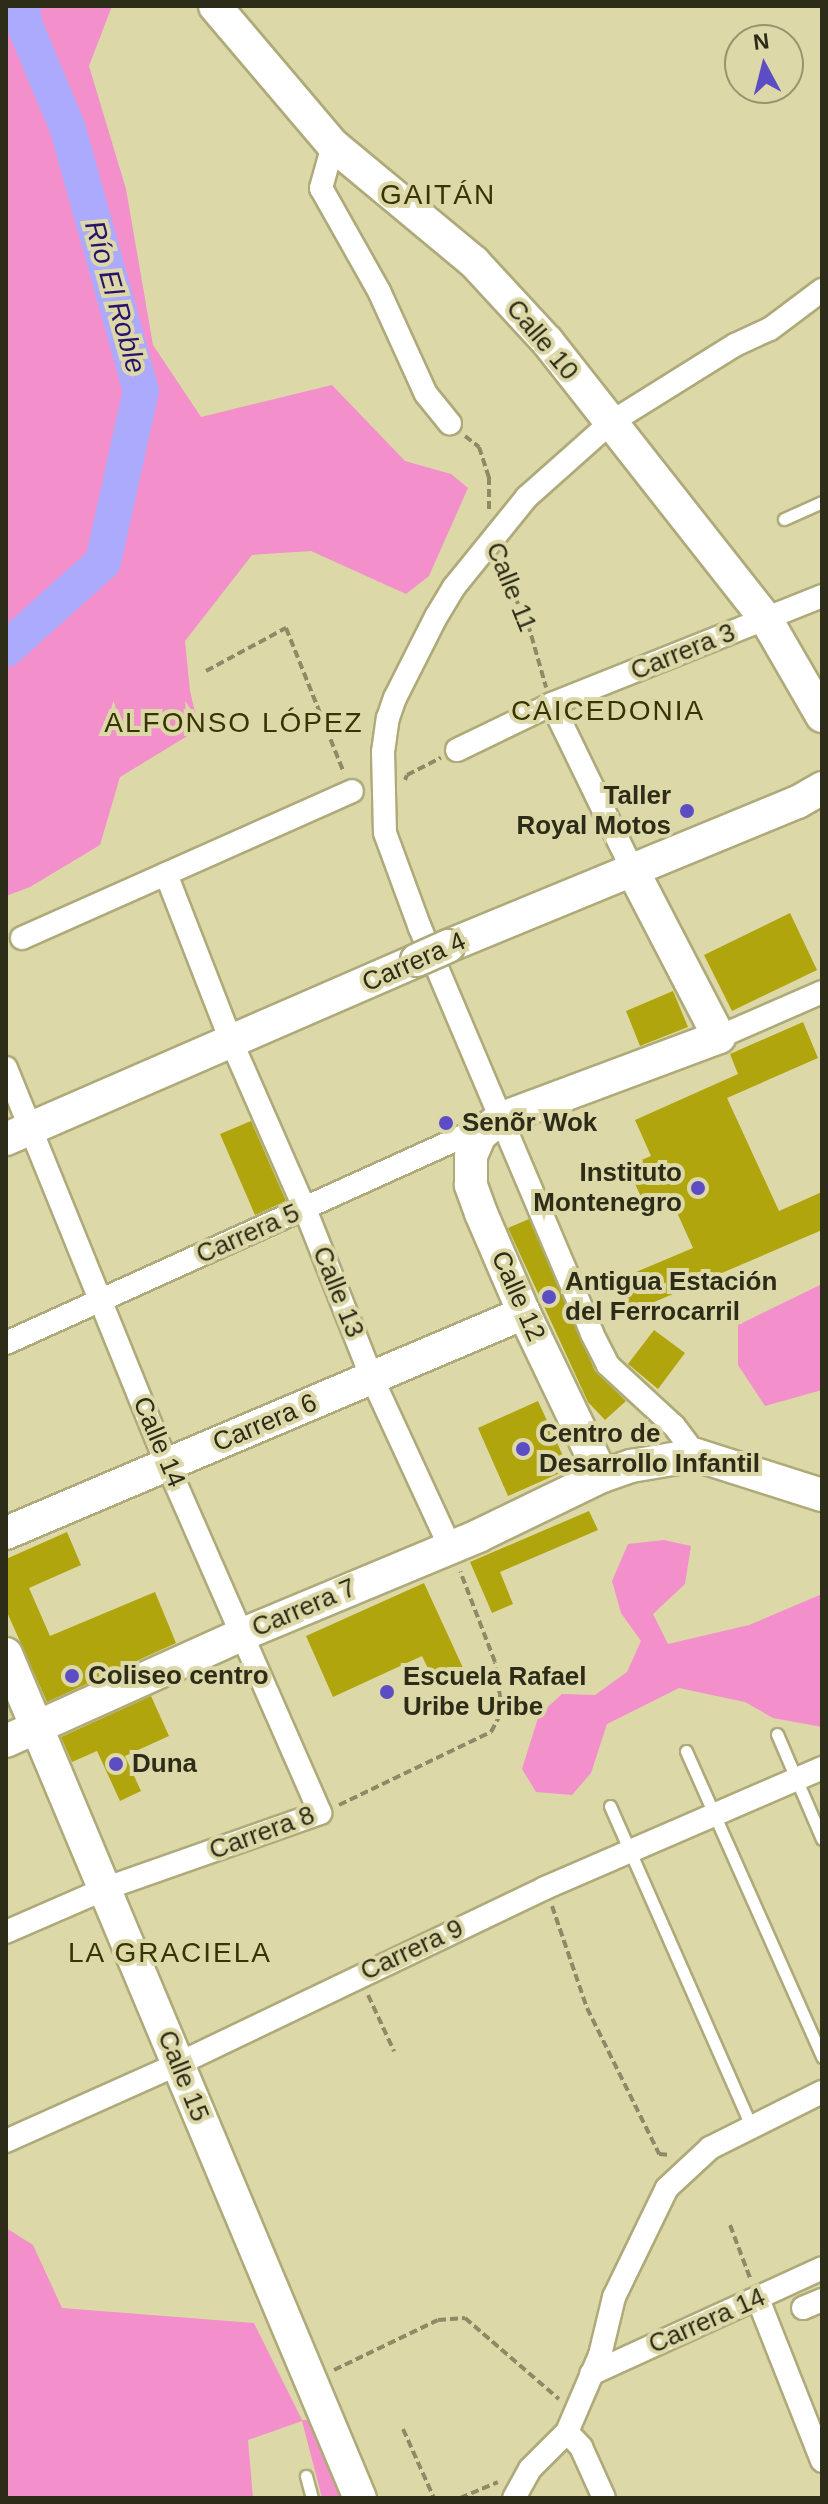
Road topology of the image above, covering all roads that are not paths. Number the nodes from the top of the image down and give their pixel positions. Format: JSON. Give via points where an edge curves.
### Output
{"nodes":[{"id":1,"x":215,"y":6,"type":"edge"},
{"id":2,"x":333,"y":145,"type":"junction"},
{"id":3,"x":822,"y":290,"type":"edge"},
{"id":4,"x":610,"y":423,"type":"junction"},
{"id":5,"x":450,"y":424,"type":"road end"},
{"id":6,"x":822,"y":502,"type":"edge"},
{"id":7,"x":784,"y":519,"type":"dead end"},
{"id":8,"x":822,"y":596,"type":"edge"},
{"id":9,"x":766,"y":619,"type":"junction"},
{"id":10,"x":552,"y":704,"type":"junction"},
{"id":11,"x":822,"y":716,"type":"edge"},
{"id":12,"x":457,"y":750,"type":"road end"},
{"id":13,"x":822,"y":788,"type":"edge"},
{"id":14,"x":352,"y":791,"type":"road end"},
{"id":15,"x":633,"y":871,"type":"junction"},
{"id":16,"x":166,"y":874,"type":"junction"},
{"id":17,"x":22,"y":938,"type":"dead end"},
{"id":18,"x":822,"y":992,"type":"edge"},
{"id":19,"x":719,"y":1037,"type":"junction"},
{"id":20,"x":232,"y":1043,"type":"junction"},
{"id":21,"x":6,"y":1068,"type":"edge"},
{"id":22,"x":495,"y":1122,"type":"junction"},
{"id":23,"x":18,"y":1134,"type":"edge"},
{"id":24,"x":305,"y":1209,"type":"junction"},
{"id":25,"x":101,"y":1302,"type":"junction"},
{"id":26,"x":524,"y":1313,"type":"junction"},
{"id":27,"x":6,"y":1343,"type":"edge"},
{"id":28,"x":372,"y":1378,"type":"junction"},
{"id":29,"x":696,"y":1455,"type":"junction"},
{"id":30,"x":167,"y":1464,"type":"junction"},
{"id":31,"x":602,"y":1476,"type":"junction"},
{"id":32,"x":822,"y":1477,"type":"edge"},
{"id":33,"x":784,"y":1483,"type":"junction"},
{"id":34,"x":822,"y":1495,"type":"edge"},
{"id":35,"x":6,"y":1533,"type":"edge"},
{"id":36,"x":450,"y":1547,"type":"junction"},
{"id":37,"x":243,"y":1634,"type":"junction"},
{"id":38,"x":6,"y":1654,"type":"edge"},
{"id":39,"x":36,"y":1727,"type":"junction"},
{"id":40,"x":777,"y":1734,"type":"dead end"},
{"id":41,"x":6,"y":1741,"type":"edge"},
{"id":42,"x":686,"y":1751,"type":"dead end"},
{"id":43,"x":822,"y":1768,"type":"edge"},
{"id":44,"x":796,"y":1780,"type":"junction"},
{"id":45,"x":610,"y":1806,"type":"dead end"},
{"id":46,"x":320,"y":1813,"type":"joint"},
{"id":47,"x":715,"y":1816,"type":"junction"},
{"id":48,"x":822,"y":1839,"type":"edge"},
{"id":49,"x":629,"y":1851,"type":"junction"},
{"id":50,"x":107,"y":1888,"type":"junction"},
{"id":51,"x":6,"y":1932,"type":"edge"},
{"id":52,"x":822,"y":2057,"type":"edge"},
{"id":53,"x":178,"y":2064,"type":"junction"},
{"id":54,"x":822,"y":2092,"type":"edge"},
{"id":55,"x":751,"y":2126,"type":"junction"},
{"id":56,"x":6,"y":2141,"type":"edge"},
{"id":57,"x":822,"y":2268,"type":"edge"},
{"id":58,"x":758,"y":2299,"type":"junction"},
{"id":59,"x":591,"y":2374,"type":"junction"},
{"id":60,"x":570,"y":2422,"type":"junction"},
{"id":61,"x":822,"y":2461,"type":"edge"},
{"id":62,"x":306,"y":2476,"type":"dead end"},
{"id":63,"x":312,"y":2498,"type":"edge"},
{"id":64,"x":360,"y":2498,"type":"edge"},
{"id":65,"x":514,"y":2498,"type":"edge"},
{"id":66,"x":604,"y":2498,"type":"edge"}],
"edges":[{"from":1,"to":2,"type":"street","name":"Calle 10"},
{"from":2,"to":4,"type":"street","name":"Calle 10","via":[[474,262],[547,341]]},
{"from":2,"to":5,"type":"street","via":[[321,188],[379,291],[426,394]]},
{"from":3,"to":4,"type":"street","via":[[770,329]]},
{"from":4,"to":9,"type":"street","name":"Calle 10"},
{"from":4,"to":22,"type":"street","via":[[527,497],[436,617],[391,708],[383,752],[385,833]]},
{"from":6,"to":7,"type":"lane"},
{"from":8,"to":9,"type":"street","name":"Carrera 3"},
{"from":9,"to":10,"type":"street","name":"Carrera 3"},
{"from":9,"to":11,"type":"street","name":"Calle 10"},
{"from":10,"to":12,"type":"street","name":"Carrera 3"},
{"from":10,"to":15,"type":"street"},
{"from":13,"to":15,"type":"street","name":"Carrera 4"},
{"from":14,"to":16,"type":"street"},
{"from":15,"to":19,"type":"street"},
{"from":15,"to":20,"type":"street","name":"Carrera 4","bridge":true},
{"from":16,"to":17,"type":"street"},
{"from":16,"to":20,"type":"street","name":"Calle 13"},
{"from":18,"to":19,"type":"street","name":"Carrera 5"},
{"from":19,"to":22,"type":"street","name":"Carrera 5"},
{"from":20,"to":23,"type":"street","name":"Carrera 4"},
{"from":20,"to":24,"type":"street","name":"Calle 13"},
{"from":21,"to":23,"type":"street","name":"Calle 14"},
{"from":22,"to":24,"type":"street","name":"Carrera 5"},
{"from":22,"to":26,"type":"street","name":"Calle 12","via":[[480,1135],[471,1156],[471,1185]]},
{"from":22,"to":29,"type":"street","via":[[608,1365],[674,1426]]},
{"from":23,"to":25,"type":"street","name":"Calle 14"},
{"from":24,"to":25,"type":"street","name":"Carrera 5"},
{"from":24,"to":28,"type":"street","name":"Calle 13"},
{"from":25,"to":27,"type":"street","name":"Carrera 5"},
{"from":25,"to":30,"type":"street","name":"Calle 14"},
{"from":26,"to":28,"type":"street","name":"Carrera 6"},
{"from":26,"to":31,"type":"street","name":"Calle 12"},
{"from":28,"to":30,"type":"street","name":"Carrera 6"},
{"from":28,"to":36,"type":"street","name":"Calle 13"},
{"from":29,"to":31,"type":"street","name":"Carrera 7","via":[[655,1460]]},
{"from":29,"to":33,"type":"street"},
{"from":30,"to":35,"type":"street","name":"Carrera 6"},
{"from":30,"to":37,"type":"street","name":"Calle 14"},
{"from":31,"to":36,"type":"street","name":"Carrera 7"},
{"from":32,"to":33,"type":"street"},
{"from":33,"to":34,"type":"street"},
{"from":36,"to":37,"type":"street","name":"Carrera 7"},
{"from":37,"to":39,"type":"street","name":"Carrera 7"},
{"from":37,"to":46,"type":"street","name":"Calle 14"},
{"from":38,"to":39,"type":"street","name":"Calle 15"},
{"from":39,"to":41,"type":"street","name":"Carrera 7"},
{"from":39,"to":50,"type":"street","name":"Calle 15"},
{"from":40,"to":44,"type":"lane"},
{"from":42,"to":47,"type":"lane"},
{"from":43,"to":44,"type":"street","name":"Carrera 9"},
{"from":44,"to":47,"type":"street","name":"Carrera 9"},
{"from":44,"to":48,"type":"lane"},
{"from":45,"to":49,"type":"lane"},
{"from":46,"to":50,"type":"street","name":"Carrera 8"},
{"from":47,"to":49,"type":"street","name":"Carrera 9"},
{"from":47,"to":52,"type":"lane"},
{"from":49,"to":53,"type":"street","name":"Carrera 9"},
{"from":49,"to":55,"type":"lane"},
{"from":50,"to":51,"type":"street","name":"Carrera 8"},
{"from":50,"to":53,"type":"street","name":"Calle 15"},
{"from":53,"to":56,"type":"street","name":"Carrera 9"},
{"from":53,"to":64,"type":"street","name":"Calle 15"},
{"from":54,"to":55,"type":"street"},
{"from":55,"to":59,"type":"street","via":[[710,2148],[667,2188],[614,2297]]},
{"from":57,"to":58,"type":"street","name":"Carrera 14"},
{"from":58,"to":59,"type":"street","name":"Carrera 14"},
{"from":58,"to":61,"type":"street"},
{"from":59,"to":60,"type":"street"},
{"from":60,"to":65,"type":"street","via":[[530,2469]]},
{"from":60,"to":66,"type":"street"},
{"from":62,"to":63,"type":"lane"}]}
